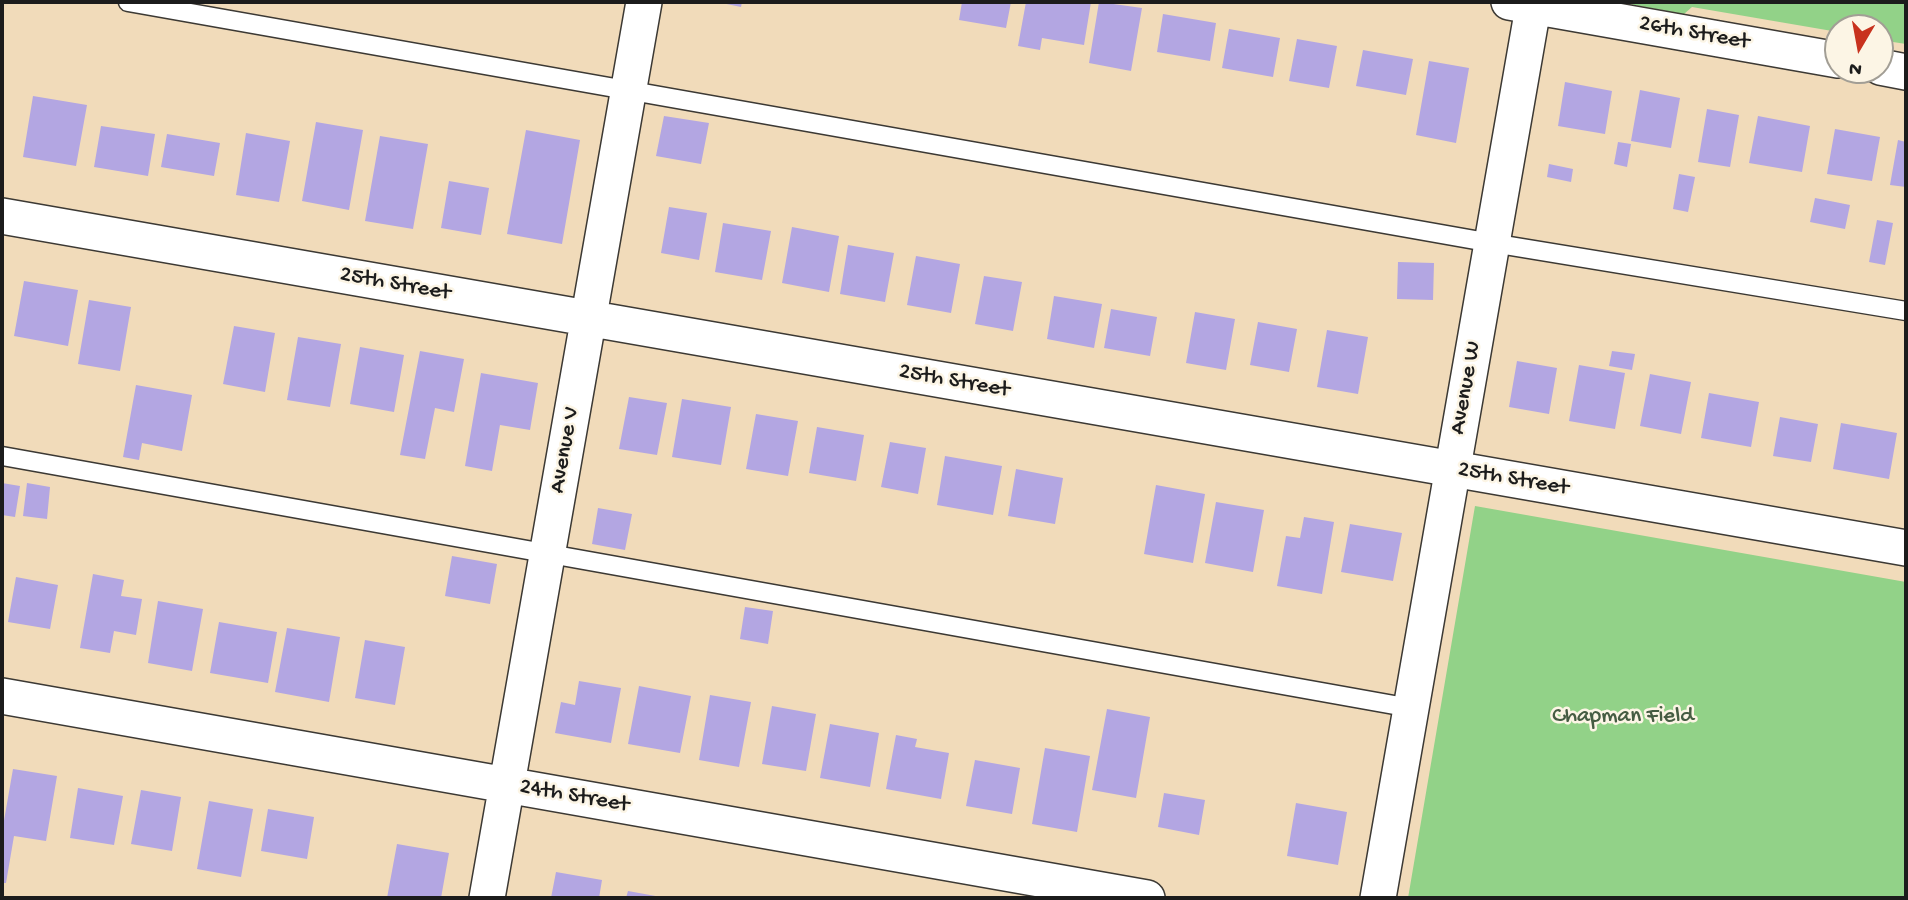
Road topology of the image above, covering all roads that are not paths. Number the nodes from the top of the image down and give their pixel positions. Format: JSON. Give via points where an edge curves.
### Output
{"nodes":[{"id":1,"x":128,"y":2,"type":"edge"},
{"id":2,"x":644,"y":2,"type":"edge"},
{"id":3,"x":1525,"y":3,"type":"edge"},
{"id":4,"x":1824,"y":57,"type":"edge"},
{"id":5,"x":629,"y":89,"type":"junction"},
{"id":6,"x":2,"y":216,"type":"edge"},
{"id":7,"x":1492,"y":243,"type":"junction"},
{"id":8,"x":1906,"y":311,"type":"edge"},
{"id":9,"x":589,"y":318,"type":"junction"},
{"id":10,"x":2,"y":456,"type":"edge"},
{"id":11,"x":1452,"y":469,"type":"junction"},
{"id":12,"x":1906,"y":548,"type":"edge"},
{"id":13,"x":548,"y":552,"type":"junction"},
{"id":14,"x":2,"y":696,"type":"edge"},
{"id":15,"x":1411,"y":708,"type":"junction"},
{"id":16,"x":507,"y":785,"type":"junction"},
{"id":17,"x":486,"y":898,"type":"edge"},
{"id":18,"x":1147,"y":898,"type":"edge"},
{"id":19,"x":1378,"y":898,"type":"edge"}],
"edges":[{"from":1,"to":5,"type":"lane"},
{"from":2,"to":5,"type":"street","name":"Avenue V"},
{"from":3,"to":4,"type":"street","name":"26th Street"},
{"from":3,"to":7,"type":"street","name":"Avenue W"},
{"from":5,"to":7,"type":"lane"},
{"from":5,"to":9,"type":"street","name":"Avenue V"},
{"from":6,"to":9,"type":"street","name":"25th Street"},
{"from":7,"to":8,"type":"lane"},
{"from":7,"to":11,"type":"street","name":"Avenue W"},
{"from":9,"to":11,"type":"street","name":"25th Street"},
{"from":9,"to":13,"type":"street","name":"Avenue V"},
{"from":10,"to":13,"type":"lane"},
{"from":11,"to":12,"type":"street","name":"25th Street"},
{"from":11,"to":15,"type":"street","name":"Avenue W"},
{"from":13,"to":15,"type":"lane"},
{"from":13,"to":16,"type":"street","name":"Avenue V"},
{"from":14,"to":16,"type":"street","name":"24th Street"},
{"from":15,"to":19,"type":"street","name":"Avenue W"},
{"from":16,"to":17,"type":"street","name":"Avenue V"},
{"from":16,"to":18,"type":"street","name":"24th Street"}]}
